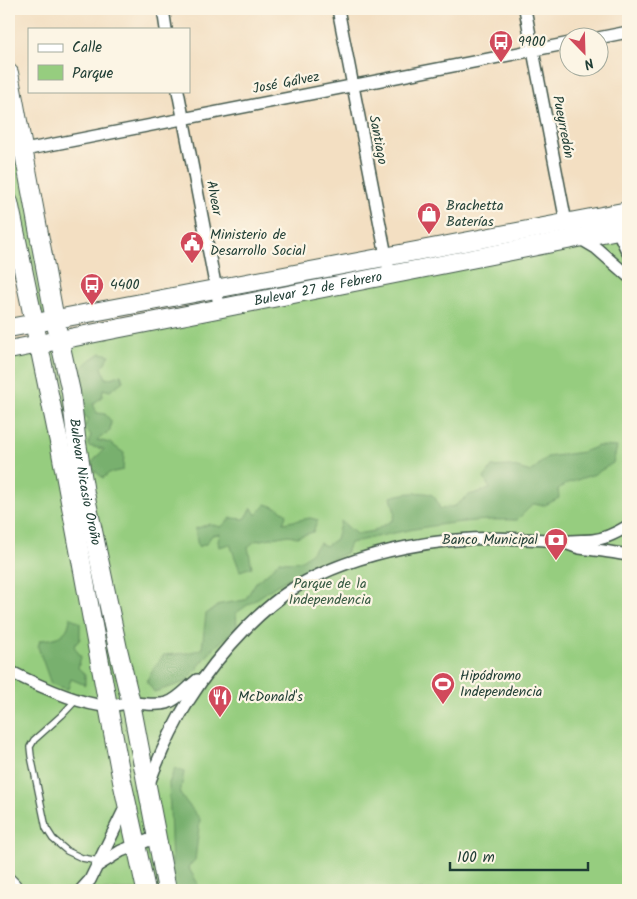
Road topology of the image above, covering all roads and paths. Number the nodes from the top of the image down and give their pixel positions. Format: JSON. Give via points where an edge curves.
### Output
{"nodes":[{"id":1,"x":162,"y":9,"type":"edge"},
{"id":2,"x":338,"y":9,"type":"edge"},
{"id":3,"x":526,"y":9,"type":"edge"},
{"id":4,"x":166,"y":28,"type":"edge"},
{"id":5,"x":628,"y":32,"type":"edge"},
{"id":6,"x":610,"y":36,"type":"edge"},
{"id":7,"x":560,"y":45,"type":"edge"},
{"id":8,"x":534,"y":50,"type":"junction"},
{"id":9,"x":9,"y":73,"type":"edge"},
{"id":10,"x":352,"y":86,"type":"junction"},
{"id":11,"x":178,"y":92,"type":"edge"},
{"id":12,"x":184,"y":118,"type":"junction"},
{"id":13,"x":16,"y":151,"type":"edge"},
{"id":14,"x":9,"y":202,"type":"edge"},
{"id":15,"x":628,"y":211,"type":"edge"},
{"id":16,"x":607,"y":215,"type":"junction"},
{"id":17,"x":566,"y":222,"type":"junction"},
{"id":18,"x":623,"y":229,"type":"edge"},
{"id":19,"x":579,"y":238,"type":"junction"},
{"id":20,"x":628,"y":253,"type":"edge"},
{"id":21,"x":386,"y":257,"type":"junction"},
{"id":22,"x":390,"y":276,"type":"junction"},
{"id":23,"x":628,"y":276,"type":"edge"},
{"id":24,"x":216,"y":289,"type":"junction"},
{"id":25,"x":220,"y":310,"type":"junction"},
{"id":26,"x":55,"y":320,"type":"junction"},
{"id":27,"x":34,"y":323,"type":"junction"},
{"id":28,"x":9,"y":328,"type":"edge"},
{"id":29,"x":60,"y":340,"type":"junction"},
{"id":30,"x":38,"y":344,"type":"junction"},
{"id":31,"x":9,"y":350,"type":"edge"},
{"id":32,"x":628,"y":526,"type":"edge"},
{"id":33,"x":562,"y":542,"type":"junction"},
{"id":34,"x":628,"y":555,"type":"edge"},
{"id":35,"x":9,"y":671,"type":"edge"},
{"id":36,"x":205,"y":674,"type":"junction"},
{"id":37,"x":76,"y":699,"type":"junction"},
{"id":38,"x":130,"y":703,"type":"junction"},
{"id":39,"x":108,"y":706,"type":"junction"},
{"id":40,"x":147,"y":788,"type":"junction"},
{"id":41,"x":127,"y":804,"type":"junction"},
{"id":42,"x":157,"y":837,"type":"junction"},
{"id":43,"x":136,"y":845,"type":"junction"},
{"id":44,"x":98,"y":864,"type":"junction"},
{"id":45,"x":9,"y":875,"type":"edge"},
{"id":46,"x":20,"y":890,"type":"edge"},
{"id":47,"x":81,"y":890,"type":"edge"},
{"id":48,"x":146,"y":890,"type":"edge"},
{"id":49,"x":167,"y":890,"type":"edge"}],
"edges":[{"from":1,"to":4,"type":"street"},
{"from":2,"to":10,"type":"street","name":"Santiago"},
{"from":3,"to":8,"type":"street","name":"Pueyrredón"},
{"from":5,"to":6,"type":"street"},
{"from":7,"to":8,"type":"street","name":"José Gálvez"},
{"from":8,"to":10,"type":"street","name":"José Gálvez"},
{"from":8,"to":17,"type":"street","name":"Pueyrredón"},
{"from":9,"to":13,"type":"main road","name":"Bulevar Nicasio Oroño"},
{"from":10,"to":12,"type":"street","name":"José Gálvez"},
{"from":10,"to":21,"type":"street","name":"Santiago"},
{"from":11,"to":12,"type":"street","name":"Alvear"},
{"from":12,"to":13,"type":"street","name":"José Gálvez"},
{"from":12,"to":24,"type":"street","name":"Alvear"},
{"from":13,"to":26,"type":"main road","name":"Bulevar Nicasio Oroño"},
{"from":14,"to":27,"type":"main road","name":"Bulevar Nicasio Oroño"},
{"from":15,"to":16,"type":"main road","name":"Bulevar 27 de Febrero"},
{"from":16,"to":17,"type":"main road","name":"Bulevar 27 de Febrero"},
{"from":16,"to":18,"type":"street"},
{"from":17,"to":19,"type":"street"},
{"from":17,"to":21,"type":"main road","name":"Bulevar 27 de Febrero"},
{"from":18,"to":19,"type":"main road","name":"Bulevar 27 de Febrero"},
{"from":18,"to":20,"type":"street"},
{"from":19,"to":22,"type":"main road","name":"Bulevar 27 de Febrero"},
{"from":19,"to":23,"type":"street","via":[[596,248]]},
{"from":21,"to":22,"type":"street","name":"Santiago"},
{"from":21,"to":24,"type":"main road","name":"Bulevar 27 de Febrero"},
{"from":22,"to":25,"type":"main road","name":"Bulevar 27 de Febrero"},
{"from":24,"to":25,"type":"street","name":"Alvear"},
{"from":24,"to":26,"type":"main road","name":"Bulevar 27 de Febrero"},
{"from":25,"to":29,"type":"main road","name":"Bulevar 27 de Febrero"},
{"from":26,"to":27,"type":"main road","name":"Bulevar 27 de Febrero"},
{"from":26,"to":29,"type":"main road","name":"Bulevar Nicasio Oroño"},
{"from":27,"to":28,"type":"main road","name":"Bulevar 27 de Febrero"},
{"from":27,"to":30,"type":"main road","name":"Bulevar Nicasio Oroño"},
{"from":29,"to":30,"type":"main road","name":"Bulevar 27 de Febrero"},
{"from":29,"to":38,"type":"main road","name":"Bulevar Nicasio Oroño","via":[[85,493]]},
{"from":30,"to":31,"type":"main road","name":"Bulevar 27 de Febrero"},
{"from":30,"to":39,"type":"main road","name":"Bulevar Nicasio Oroño"},
{"from":32,"to":33,"type":"street","via":[[593,540]]},
{"from":33,"to":34,"type":"street"},
{"from":33,"to":36,"type":"street","via":[[523,539],[451,541],[369,555],[293,589],[263,612]]},
{"from":35,"to":37,"type":"street"},
{"from":36,"to":38,"type":"street","via":[[173,700],[156,704]]},
{"from":36,"to":40,"type":"street","via":[[170,732]]},
{"from":37,"to":39,"type":"street"},
{"from":37,"to":44,"type":"lane","via":[[34,740],[30,747],[31,756],[46,828],[67,851]]},
{"from":38,"to":39,"type":"street"},
{"from":38,"to":40,"type":"main road","name":"Bulevar Nicasio Oroño"},
{"from":39,"to":41,"type":"main road","name":"Bulevar Nicasio Oroño"},
{"from":40,"to":42,"type":"main road","name":"Bulevar Nicasio Oroño"},
{"from":41,"to":43,"type":"main road","name":"Bulevar Nicasio Oroño"},
{"from":41,"to":44,"type":"street"},
{"from":42,"to":43,"type":"street"},
{"from":42,"to":49,"type":"main road","name":"Bulevar Nicasio Oroño"},
{"from":43,"to":44,"type":"street"},
{"from":43,"to":48,"type":"main road","name":"Bulevar Nicasio Oroño"},
{"from":44,"to":47,"type":"street"},
{"from":45,"to":46,"type":"lane"}]}
